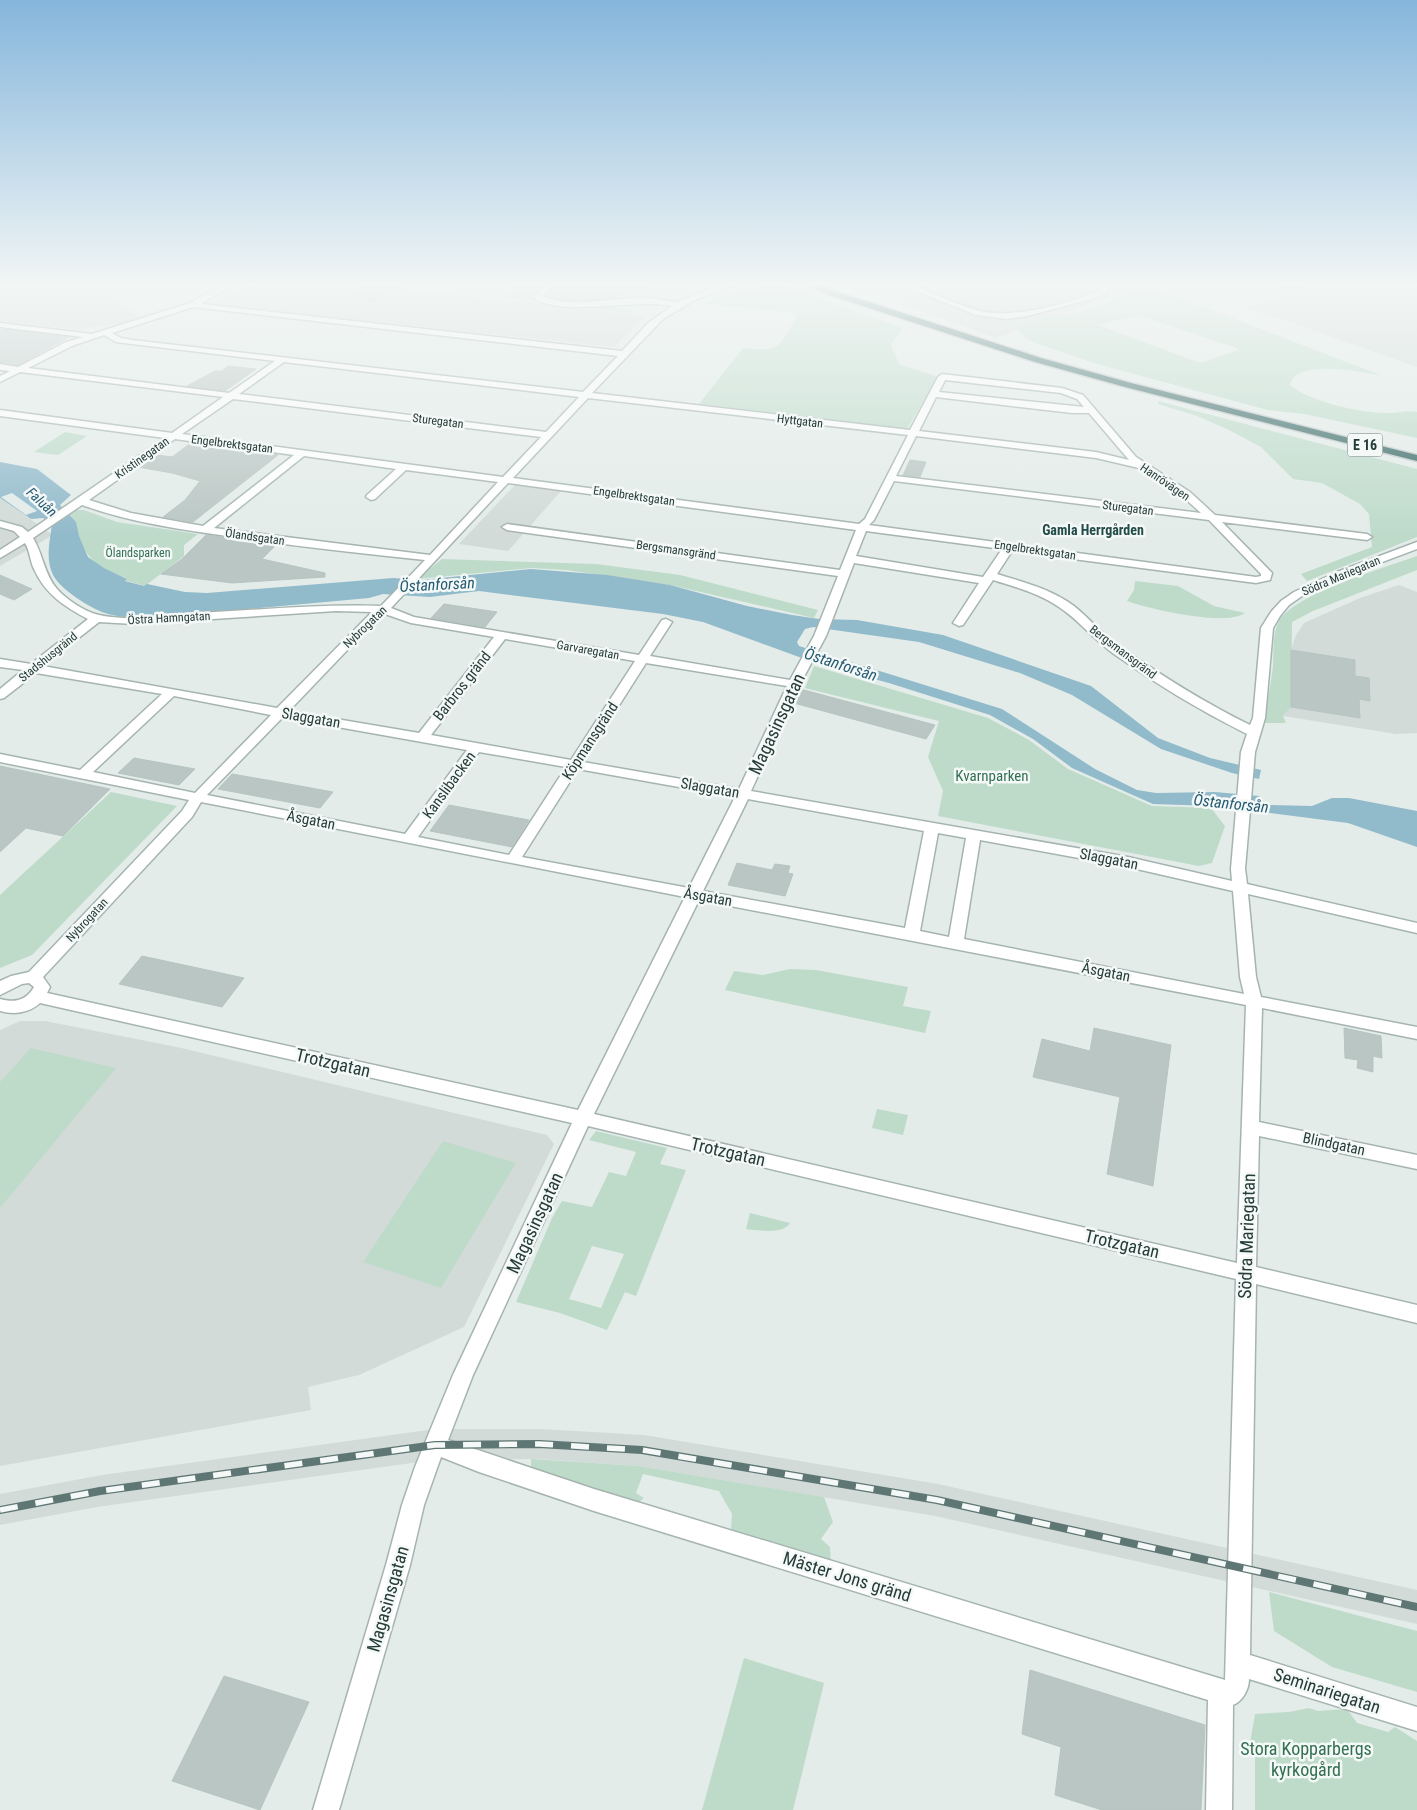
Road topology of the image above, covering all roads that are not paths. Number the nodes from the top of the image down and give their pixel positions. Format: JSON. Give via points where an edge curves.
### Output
{"nodes":[{"id":1,"x":22,"y":366,"type":"edge"},
{"id":2,"x":273,"y":366,"type":"edge"},
{"id":3,"x":338,"y":366,"type":"edge"},
{"id":4,"x":612,"y":366,"type":"edge"},
{"id":5,"x":1062,"y":366,"type":"edge"},
{"id":6,"x":0,"y":367,"type":"edge"},
{"id":7,"x":17,"y":369,"type":"junction"},
{"id":8,"x":0,"y":378,"type":"edge"},
{"id":9,"x":933,"y":394,"type":"junction"},
{"id":10,"x":231,"y":395,"type":"junction"},
{"id":11,"x":585,"y":395,"type":"junction"},
{"id":12,"x":1091,"y":410,"type":"junction"},
{"id":13,"x":0,"y":413,"type":"edge"},
{"id":14,"x":913,"y":434,"type":"junction"},
{"id":15,"x":548,"y":435,"type":"junction"},
{"id":16,"x":173,"y":436,"type":"junction"},
{"id":17,"x":302,"y":453,"type":"junction"},
{"id":18,"x":1417,"y":458,"type":"edge"},
{"id":19,"x":1140,"y":465,"type":"junction"},
{"id":20,"x":405,"y":466,"type":"junction"},
{"id":21,"x":890,"y":478,"type":"junction"},
{"id":22,"x":506,"y":479,"type":"junction"},
{"id":23,"x":370,"y":497,"type":"dead end"},
{"id":24,"x":81,"y":501,"type":"junction"},
{"id":25,"x":1213,"y":519,"type":"junction"},
{"id":26,"x":0,"y":524,"type":"edge"},
{"id":27,"x":863,"y":526,"type":"junction"},
{"id":28,"x":507,"y":527,"type":"dead end"},
{"id":29,"x":206,"y":530,"type":"junction"},
{"id":30,"x":26,"y":536,"type":"junction"},
{"id":31,"x":1367,"y":537,"type":"dead end"},
{"id":32,"x":1417,"y":545,"type":"edge"},
{"id":33,"x":1009,"y":547,"type":"junction"},
{"id":34,"x":0,"y":554,"type":"edge"},
{"id":35,"x":432,"y":558,"type":"junction"},
{"id":36,"x":852,"y":558,"type":"junction"},
{"id":37,"x":846,"y":574,"type":"junction"},
{"id":38,"x":1266,"y":577,"type":"joint"},
{"id":39,"x":989,"y":578,"type":"junction"},
{"id":40,"x":384,"y":609,"type":"junction"},
{"id":41,"x":96,"y":618,"type":"junction"},
{"id":42,"x":666,"y":622,"type":"dead end"},
{"id":43,"x":959,"y":623,"type":"dead end"},
{"id":44,"x":502,"y":635,"type":"junction"},
{"id":45,"x":644,"y":659,"type":"junction"},
{"id":46,"x":0,"y":663,"type":"edge"},
{"id":47,"x":33,"y":670,"type":"junction"},
{"id":48,"x":794,"y":684,"type":"junction"},
{"id":49,"x":171,"y":692,"type":"junction"},
{"id":50,"x":0,"y":695,"type":"edge"},
{"id":51,"x":280,"y":712,"type":"junction"},
{"id":52,"x":1254,"y":732,"type":"junction"},
{"id":53,"x":423,"y":737,"type":"junction"},
{"id":54,"x":476,"y":747,"type":"junction"},
{"id":55,"x":0,"y":758,"type":"edge"},
{"id":56,"x":575,"y":764,"type":"junction"},
{"id":57,"x":83,"y":774,"type":"junction"},
{"id":58,"x":744,"y":794,"type":"junction"},
{"id":59,"x":198,"y":798,"type":"junction"},
{"id":60,"x":936,"y":829,"type":"junction"},
{"id":61,"x":974,"y":835,"type":"junction"},
{"id":62,"x":409,"y":839,"type":"junction"},
{"id":63,"x":513,"y":860,"type":"junction"},
{"id":64,"x":1240,"y":886,"type":"junction"},
{"id":65,"x":694,"y":895,"type":"junction"},
{"id":66,"x":1417,"y":928,"type":"edge"},
{"id":67,"x":912,"y":934,"type":"junction"},
{"id":68,"x":956,"y":943,"type":"junction"},
{"id":69,"x":32,"y":978,"type":"junction"},
{"id":70,"x":0,"y":989,"type":"edge"},
{"id":71,"x":1252,"y":991,"type":"junction"},
{"id":72,"x":38,"y":996,"type":"junction"},
{"id":73,"x":1,"y":1007,"type":"edge"},
{"id":74,"x":1417,"y":1033,"type":"edge"},
{"id":75,"x":582,"y":1120,"type":"junction"},
{"id":76,"x":1251,"y":1127,"type":"junction"},
{"id":77,"x":1417,"y":1162,"type":"edge"},
{"id":78,"x":1246,"y":1273,"type":"junction"},
{"id":79,"x":1417,"y":1314,"type":"edge"},
{"id":80,"x":435,"y":1444,"type":"junction"},
{"id":81,"x":1237,"y":1663,"type":"junction"},
{"id":82,"x":1221,"y":1691,"type":"junction"},
{"id":83,"x":1417,"y":1719,"type":"edge"},
{"id":84,"x":326,"y":1810,"type":"edge"},
{"id":85,"x":1219,"y":1810,"type":"edge"}],
"edges":[{"from":1,"to":7,"type":"street"},
{"from":2,"to":10,"type":"street","name":"Kristinegatan"},
{"from":3,"to":11,"type":"street","name":"Hyttgatan"},
{"from":4,"to":11,"type":"street","name":"Nybrogatan"},
{"from":5,"to":18,"type":"highway","number":"E 16"},
{"from":6,"to":7,"type":"street","name":"Sturegatan"},
{"from":7,"to":8,"type":"street"},
{"from":7,"to":10,"type":"street","name":"Sturegatan"},
{"from":9,"to":12,"type":"street"},
{"from":9,"to":12,"type":"street","name":"Hanrövägen","via":[[942,377],[1068,393],[1080,397]]},
{"from":9,"to":14,"type":"street"},
{"from":10,"to":15,"type":"street","name":"Sturegatan"},
{"from":10,"to":16,"type":"street","name":"Kristinegatan"},
{"from":11,"to":14,"type":"street","name":"Hyttgatan"},
{"from":11,"to":15,"type":"street","name":"Nybrogatan"},
{"from":12,"to":19,"type":"street","name":"Hanrövägen"},
{"from":13,"to":16,"type":"street","name":"Engelbrektsgatan"},
{"from":14,"to":19,"type":"street","name":"Hyttgatan","via":[[1096,455]]},
{"from":14,"to":21,"type":"street"},
{"from":15,"to":22,"type":"street","name":"Nybrogatan"},
{"from":16,"to":17,"type":"street","name":"Engelbrektsgatan"},
{"from":16,"to":24,"type":"street","name":"Kristinegatan"},
{"from":17,"to":20,"type":"street","name":"Engelbrektsgatan"},
{"from":17,"to":29,"type":"street"},
{"from":19,"to":25,"type":"street","name":"Hanrövägen","via":[[1177,487]]},
{"from":20,"to":22,"type":"street","name":"Engelbrektsgatan"},
{"from":20,"to":23,"type":"street"},
{"from":21,"to":25,"type":"street","name":"Sturegatan"},
{"from":21,"to":27,"type":"street"},
{"from":22,"to":27,"type":"street","name":"Engelbrektsgatan"},
{"from":22,"to":35,"type":"street","name":"Nybrogatan"},
{"from":24,"to":29,"type":"street","name":"Ölandsgatan","via":[[132,518]]},
{"from":24,"to":30,"type":"street","name":"Kristinegatan"},
{"from":25,"to":31,"type":"street","name":"Sturegatan"},
{"from":25,"to":38,"type":"street","name":"Hanrövägen","via":[[1265,570]]},
{"from":26,"to":30,"type":"street","via":[[18,529]]},
{"from":27,"to":33,"type":"street","name":"Engelbrektsgatan"},
{"from":27,"to":36,"type":"street"},
{"from":28,"to":37,"type":"street","name":"Bergsmansgränd"},
{"from":29,"to":35,"type":"street","name":"Ölandsgatan"},
{"from":30,"to":34,"type":"street","name":"Kristinegatan"},
{"from":30,"to":41,"type":"street","name":"Östra Hamngatan","via":[[39,569],[53,591],[73,607]]},
{"from":32,"to":52,"type":"street","name":"Södra Mariegatan","via":[[1315,585],[1275,614],[1267,628]]},
{"from":33,"to":38,"type":"street","name":"Engelbrektsgatan","via":[[1256,580]]},
{"from":33,"to":39,"type":"street"},
{"from":35,"to":40,"type":"street","name":"Nybrogatan"},
{"from":36,"to":37,"type":"street"},
{"from":36,"to":39,"type":"street","name":"Bergsmansgränd"},
{"from":37,"to":48,"type":"street","name":"Magasinsgatan","via":[[825,625]]},
{"from":39,"to":43,"type":"street"},
{"from":39,"to":52,"type":"street","name":"Bergsmansgränd","via":[[1059,601],[1100,638],[1145,670]]},
{"from":40,"to":41,"type":"street","name":"Östra Hamngatan","via":[[314,609],[134,621]]},
{"from":40,"to":44,"type":"street","name":"Garvaregatan","via":[[411,620]]},
{"from":40,"to":51,"type":"street","name":"Nybrogatan"},
{"from":41,"to":47,"type":"street","name":"Stadshusgränd"},
{"from":42,"to":45,"type":"street","name":"Köpmansgränd"},
{"from":44,"to":45,"type":"street","name":"Garvaregatan"},
{"from":44,"to":53,"type":"street","name":"Barbros gränd"},
{"from":45,"to":48,"type":"street","name":"Garvaregatan"},
{"from":45,"to":56,"type":"street","name":"Köpmansgränd"},
{"from":46,"to":47,"type":"street","name":"Slaggatan"},
{"from":47,"to":49,"type":"street","name":"Slaggatan"},
{"from":47,"to":50,"type":"street","name":"Stadshusgränd"},
{"from":48,"to":58,"type":"street","name":"Magasinsgatan"},
{"from":49,"to":51,"type":"street","name":"Slaggatan"},
{"from":49,"to":57,"type":"street"},
{"from":51,"to":53,"type":"street","name":"Slaggatan"},
{"from":51,"to":59,"type":"street","name":"Nybrogatan"},
{"from":52,"to":64,"type":"street","name":"Södra Mariegatan","via":[[1248,752],[1238,869]]},
{"from":53,"to":54,"type":"street","name":"Slaggatan"},
{"from":54,"to":56,"type":"street","name":"Slaggatan"},
{"from":54,"to":62,"type":"street","name":"Kanslibacken"},
{"from":54,"to":62,"type":"street","name":"Kanslibacken"},
{"from":55,"to":57,"type":"street","name":"Åsgatan"},
{"from":56,"to":58,"type":"street","name":"Slaggatan"},
{"from":56,"to":63,"type":"street","name":"Köpmansgränd"},
{"from":57,"to":59,"type":"street","name":"Åsgatan"},
{"from":58,"to":60,"type":"street","name":"Slaggatan"},
{"from":58,"to":65,"type":"street","name":"Magasinsgatan"},
{"from":59,"to":62,"type":"street","name":"Åsgatan"},
{"from":59,"to":69,"type":"street","name":"Nybrogatan","via":[[187,814]]},
{"from":60,"to":61,"type":"street","name":"Slaggatan"},
{"from":60,"to":67,"type":"street"},
{"from":61,"to":64,"type":"street","name":"Slaggatan"},
{"from":61,"to":68,"type":"street"},
{"from":62,"to":63,"type":"street","name":"Åsgatan"},
{"from":63,"to":65,"type":"street","name":"Åsgatan"},
{"from":64,"to":66,"type":"street","name":"Slaggatan"},
{"from":64,"to":71,"type":"street","name":"Södra Mariegatan"},
{"from":65,"to":67,"type":"street","name":"Åsgatan"},
{"from":65,"to":75,"type":"street","name":"Magasinsgatan"},
{"from":67,"to":68,"type":"street","name":"Åsgatan"},
{"from":68,"to":71,"type":"street","name":"Åsgatan"},
{"from":69,"to":70,"type":"street","via":[[15,980]]},
{"from":69,"to":72,"type":"street","via":[[42,987]]},
{"from":71,"to":74,"type":"street","name":"Åsgatan"},
{"from":71,"to":76,"type":"street","name":"Södra Mariegatan"},
{"from":72,"to":73,"type":"street","via":[[24,1006]]},
{"from":72,"to":75,"type":"street","name":"Trotzgatan"},
{"from":75,"to":78,"type":"street","name":"Trotzgatan","via":[[716,1148]]},
{"from":75,"to":80,"type":"street","name":"Magasinsgatan","via":[[463,1375]]},
{"from":76,"to":77,"type":"street","name":"Blindgatan"},
{"from":76,"to":78,"type":"street","name":"Södra Mariegatan"},
{"from":78,"to":79,"type":"street","name":"Trotzgatan"},
{"from":78,"to":81,"type":"street","name":"Södra Mariegatan"},
{"from":80,"to":82,"type":"street","name":"Mäster Jons gränd","via":[[604,1503]]},
{"from":80,"to":84,"type":"street","name":"Magasinsgatan","via":[[413,1505]]},
{"from":81,"to":82,"type":"street","via":[[1237,1684],[1230,1694]]},
{"from":81,"to":83,"type":"street","name":"Seminariegatan"},
{"from":82,"to":85,"type":"street"}]}
